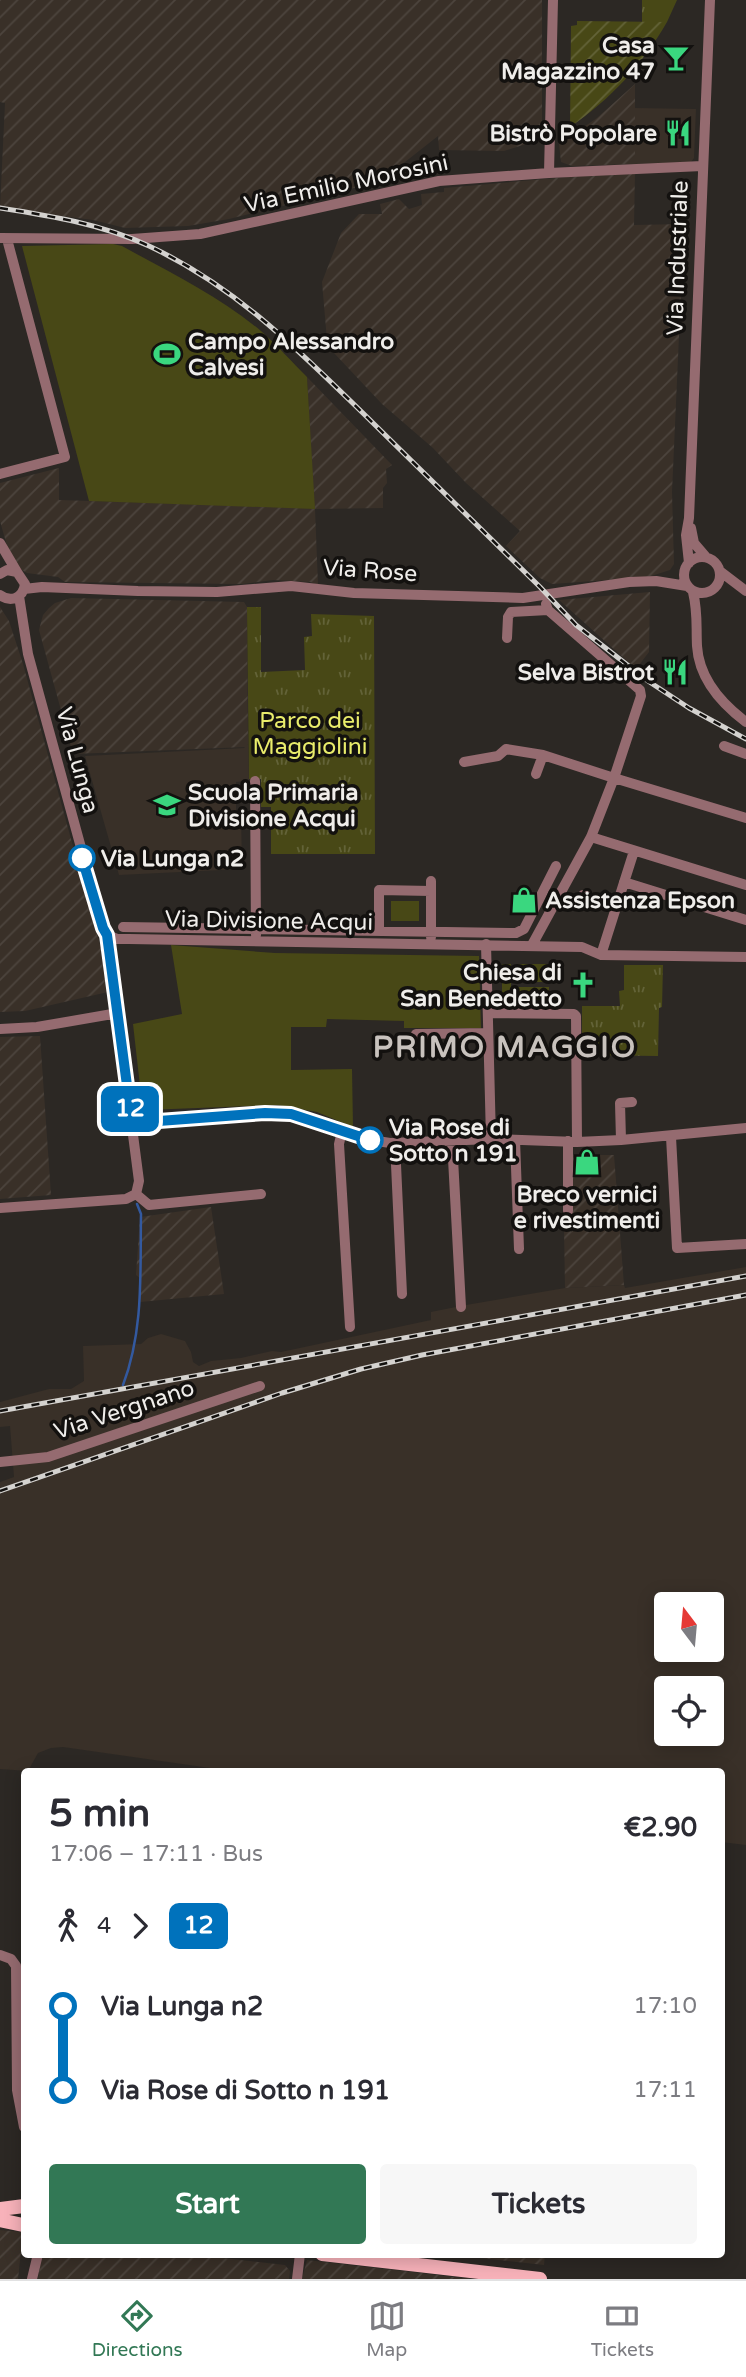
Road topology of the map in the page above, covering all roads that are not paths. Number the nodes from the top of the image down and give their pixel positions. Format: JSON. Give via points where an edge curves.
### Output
{"nodes":[{"id":1,"x":553,"y":0,"type":"edge"},
{"id":2,"x":710,"y":0,"type":"edge"},
{"id":3,"x":702,"y":166,"type":"junction"},
{"id":4,"x":549,"y":173,"type":"junction"},
{"id":5,"x":4,"y":239,"type":"edge"},
{"id":6,"x":0,"y":474,"type":"edge"},
{"id":7,"x":689,"y":519,"type":"junction"},
{"id":8,"x":0,"y":543,"type":"edge"},
{"id":9,"x":706,"y":557,"type":"junction"},
{"id":10,"x":687,"y":566,"type":"junction"},
{"id":11,"x":720,"y":572,"type":"junction"},
{"id":12,"x":1,"y":573,"type":"edge"},
{"id":13,"x":19,"y":573,"type":"junction"},
{"id":14,"x":656,"y":580,"type":"junction"},
{"id":15,"x":80,"y":588,"type":"junction"},
{"id":16,"x":690,"y":589,"type":"junction"},
{"id":17,"x":713,"y":590,"type":"junction"},
{"id":18,"x":22,"y":592,"type":"junction"},
{"id":19,"x":746,"y":593,"type":"edge"},
{"id":20,"x":1,"y":596,"type":"edge"},
{"id":21,"x":698,"y":616,"type":"junction"},
{"id":22,"x":507,"y":638,"type":"dead end"},
{"id":23,"x":25,"y":639,"type":"junction"},
{"id":24,"x":746,"y":722,"type":"edge"},
{"id":25,"x":724,"y":746,"type":"dead end"},
{"id":26,"x":746,"y":754,"type":"edge"},
{"id":27,"x":543,"y":755,"type":"junction"},
{"id":28,"x":464,"y":762,"type":"dead end"},
{"id":29,"x":536,"y":774,"type":"dead end"},
{"id":30,"x":614,"y":778,"type":"junction"},
{"id":31,"x":255,"y":781,"type":"dead end"},
{"id":32,"x":746,"y":818,"type":"edge"},
{"id":33,"x":591,"y":837,"type":"junction"},
{"id":34,"x":634,"y":850,"type":"junction"},
{"id":35,"x":556,"y":866,"type":"dead end"},
{"id":36,"x":624,"y":882,"type":"junction"},
{"id":37,"x":746,"y":885,"type":"edge"},
{"id":38,"x":544,"y":890,"type":"junction"},
{"id":39,"x":583,"y":895,"type":"dead end"},
{"id":40,"x":559,"y":897,"type":"junction"},
{"id":41,"x":617,"y":906,"type":"junction"},
{"id":42,"x":746,"y":920,"type":"edge"},
{"id":43,"x":123,"y":927,"type":"dead end"},
{"id":44,"x":379,"y":931,"type":"junction"},
{"id":45,"x":107,"y":935,"type":"junction"},
{"id":46,"x":256,"y":935,"type":"junction"},
{"id":47,"x":431,"y":938,"type":"junction"},
{"id":48,"x":489,"y":940,"type":"junction"},
{"id":49,"x":532,"y":945,"type":"junction"},
{"id":50,"x":601,"y":955,"type":"junction"},
{"id":51,"x":746,"y":957,"type":"edge"},
{"id":52,"x":118,"y":1013,"type":"junction"},
{"id":53,"x":488,"y":1013,"type":"junction"},
{"id":54,"x":0,"y":1029,"type":"edge"},
{"id":55,"x":488,"y":1033,"type":"junction"},
{"id":56,"x":416,"y":1034,"type":"dead end"},
{"id":57,"x":632,"y":1102,"type":"dead end"},
{"id":58,"x":132,"y":1123,"type":"junction"},
{"id":59,"x":746,"y":1128,"type":"edge"},
{"id":60,"x":342,"y":1131,"type":"junction"},
{"id":61,"x":671,"y":1137,"type":"junction"},
{"id":62,"x":491,"y":1139,"type":"junction"},
{"id":63,"x":452,"y":1140,"type":"junction"},
{"id":64,"x":515,"y":1140,"type":"junction"},
{"id":65,"x":621,"y":1140,"type":"junction"},
{"id":66,"x":573,"y":1142,"type":"junction"},
{"id":67,"x":395,"y":1143,"type":"junction"},
{"id":68,"x":136,"y":1194,"type":"junction"},
{"id":69,"x":261,"y":1194,"type":"dead end"},
{"id":70,"x":0,"y":1208,"type":"edge"},
{"id":71,"x":568,"y":1211,"type":"dead end"},
{"id":72,"x":746,"y":1244,"type":"edge"},
{"id":73,"x":519,"y":1249,"type":"dead end"},
{"id":74,"x":402,"y":1294,"type":"dead end"},
{"id":75,"x":461,"y":1307,"type":"dead end"},
{"id":76,"x":350,"y":1327,"type":"dead end"},
{"id":77,"x":260,"y":1386,"type":"dead end"},
{"id":78,"x":0,"y":1462,"type":"edge"},
{"id":79,"x":6,"y":1957,"type":"edge"},
{"id":80,"x":21,"y":2111,"type":"edge"},
{"id":81,"x":0,"y":2209,"type":"edge"},
{"id":82,"x":21,"y":2216,"type":"edge"},
{"id":83,"x":21,"y":2217,"type":"edge"},
{"id":84,"x":0,"y":2220,"type":"edge"},
{"id":85,"x":35,"y":2258,"type":"edge"},
{"id":86,"x":300,"y":2258,"type":"edge"},
{"id":87,"x":353,"y":2258,"type":"edge"},
{"id":88,"x":494,"y":2276,"type":"edge"},
{"id":89,"x":32,"y":2279,"type":"edge"},
{"id":90,"x":297,"y":2279,"type":"edge"},
{"id":91,"x":540,"y":2279,"type":"edge"}],
"edges":[{"from":1,"to":4,"type":"street"},
{"from":2,"to":3,"type":"street","name":"Via Industriale"},
{"from":3,"to":4,"type":"street","name":"Via Emilio Morosini"},
{"from":3,"to":7,"type":"street","name":"Via Industriale"},
{"from":4,"to":5,"type":"street","name":"Via Emilio Morosini","via":[[421,184],[200,234]]},
{"from":5,"to":6,"type":"street","via":[[65,457]]},
{"from":7,"to":9,"type":"street","name":"Via Industriale","via":[[694,543]]},
{"from":7,"to":10,"type":"street","name":"Via Industriale"},
{"from":8,"to":12,"type":"street"},
{"from":8,"to":13,"type":"street","name":"Via Lunga"},
{"from":9,"to":10,"type":"street"},
{"from":9,"to":11,"type":"street"},
{"from":10,"to":14,"type":"street","name":"Via Rose"},
{"from":10,"to":16,"type":"street","via":[[684,578]]},
{"from":11,"to":17,"type":"street"},
{"from":11,"to":19,"type":"street"},
{"from":12,"to":13,"type":"street","name":"Via Rose"},
{"from":13,"to":15,"type":"street","name":"Via Rose"},
{"from":13,"to":18,"type":"street","name":"Via Lunga"},
{"from":14,"to":15,"type":"street","name":"Via Rose","via":[[523,598],[354,593],[291,586],[217,592]]},
{"from":14,"to":16,"type":"street","name":"Via Rose"},
{"from":15,"to":18,"type":"street","name":"Via Rose"},
{"from":16,"to":17,"type":"street","via":[[704,594]]},
{"from":16,"to":21,"type":"street"},
{"from":17,"to":19,"type":"street"},
{"from":17,"to":21,"type":"street"},
{"from":18,"to":20,"type":"street","name":"Via Rose","via":[[10,599]]},
{"from":18,"to":23,"type":"street","name":"Via Lunga"},
{"from":20,"to":23,"type":"street","name":"Via Lunga"},
{"from":21,"to":24,"type":"street","via":[[697,646],[703,671],[723,703]]},
{"from":22,"to":30,"type":"street","via":[[511,612],[547,607],[638,688],[641,694]]},
{"from":23,"to":45,"type":"street","name":"Via Lunga","via":[[89,884]]},
{"from":25,"to":26,"type":"street"},
{"from":27,"to":28,"type":"street","via":[[506,749],[498,756]]},
{"from":27,"to":29,"type":"street"},
{"from":27,"to":30,"type":"street"},
{"from":30,"to":32,"type":"street"},
{"from":30,"to":33,"type":"street"},
{"from":31,"to":46,"type":"street"},
{"from":33,"to":34,"type":"street"},
{"from":33,"to":40,"type":"street"},
{"from":34,"to":36,"type":"street"},
{"from":34,"to":37,"type":"street"},
{"from":35,"to":38,"type":"street","name":"Via Divisione Acqui"},
{"from":36,"to":41,"type":"street"},
{"from":36,"to":42,"type":"street"},
{"from":38,"to":40,"type":"street"},
{"from":38,"to":48,"type":"street","name":"Via Divisione Acqui","via":[[520,932]]},
{"from":39,"to":41,"type":"street"},
{"from":40,"to":49,"type":"street"},
{"from":41,"to":50,"type":"street"},
{"from":43,"to":46,"type":"street","name":"Via Divisione Acqui"},
{"from":44,"to":46,"type":"street","name":"Via Divisione Acqui"},
{"from":44,"to":47,"type":"street","name":"Via Divisione Acqui"},
{"from":44,"to":47,"type":"street","name":"Via Divisione Acqui","via":[[379,891],[431,886]]},
{"from":45,"to":46,"type":"street","name":"Via Divisione Acqui","via":[[117,939]]},
{"from":45,"to":52,"type":"street","name":"Via Lunga"},
{"from":46,"to":47,"type":"street","name":"Via Divisione Acqui"},
{"from":47,"to":48,"type":"street","name":"Via Divisione Acqui"},
{"from":48,"to":49,"type":"street","name":"Via Divisione Acqui"},
{"from":48,"to":53,"type":"street"},
{"from":49,"to":50,"type":"street","name":"Via Divisione Acqui","via":[[582,947]]},
{"from":50,"to":51,"type":"street","name":"Via Divisione Acqui"},
{"from":52,"to":54,"type":"street"},
{"from":52,"to":58,"type":"street","name":"Via Lunga"},
{"from":53,"to":55,"type":"street"},
{"from":53,"to":66,"type":"street","via":[[576,1016]]},
{"from":55,"to":56,"type":"street"},
{"from":55,"to":62,"type":"street"},
{"from":57,"to":65,"type":"street","via":[[620,1103]]},
{"from":58,"to":60,"type":"street","via":[[278,1113]]},
{"from":58,"to":68,"type":"street","name":"Via Lunga","via":[[139,1181]]},
{"from":59,"to":61,"type":"street"},
{"from":60,"to":67,"type":"street"},
{"from":60,"to":76,"type":"street","via":[[339,1144]]},
{"from":61,"to":65,"type":"street"},
{"from":61,"to":72,"type":"street","via":[[677,1248]]},
{"from":62,"to":63,"type":"street"},
{"from":62,"to":64,"type":"street"},
{"from":63,"to":67,"type":"street"},
{"from":63,"to":75,"type":"street"},
{"from":64,"to":66,"type":"street"},
{"from":64,"to":73,"type":"street"},
{"from":65,"to":66,"type":"street"},
{"from":66,"to":71,"type":"street"},
{"from":67,"to":74,"type":"street"},
{"from":68,"to":69,"type":"street","via":[[149,1205]]},
{"from":68,"to":70,"type":"street","via":[[125,1199]]},
{"from":77,"to":78,"type":"street","name":"Via Vergnano","via":[[48,1457]]},
{"from":79,"to":80,"type":"street","via":[[16,1966]]},
{"from":81,"to":82,"type":"main road"},
{"from":83,"to":84,"type":"main road"},
{"from":85,"to":89,"type":"street"},
{"from":86,"to":90,"type":"street"},
{"from":87,"to":88,"type":"main road"},
{"from":88,"to":91,"type":"main road"}]}
